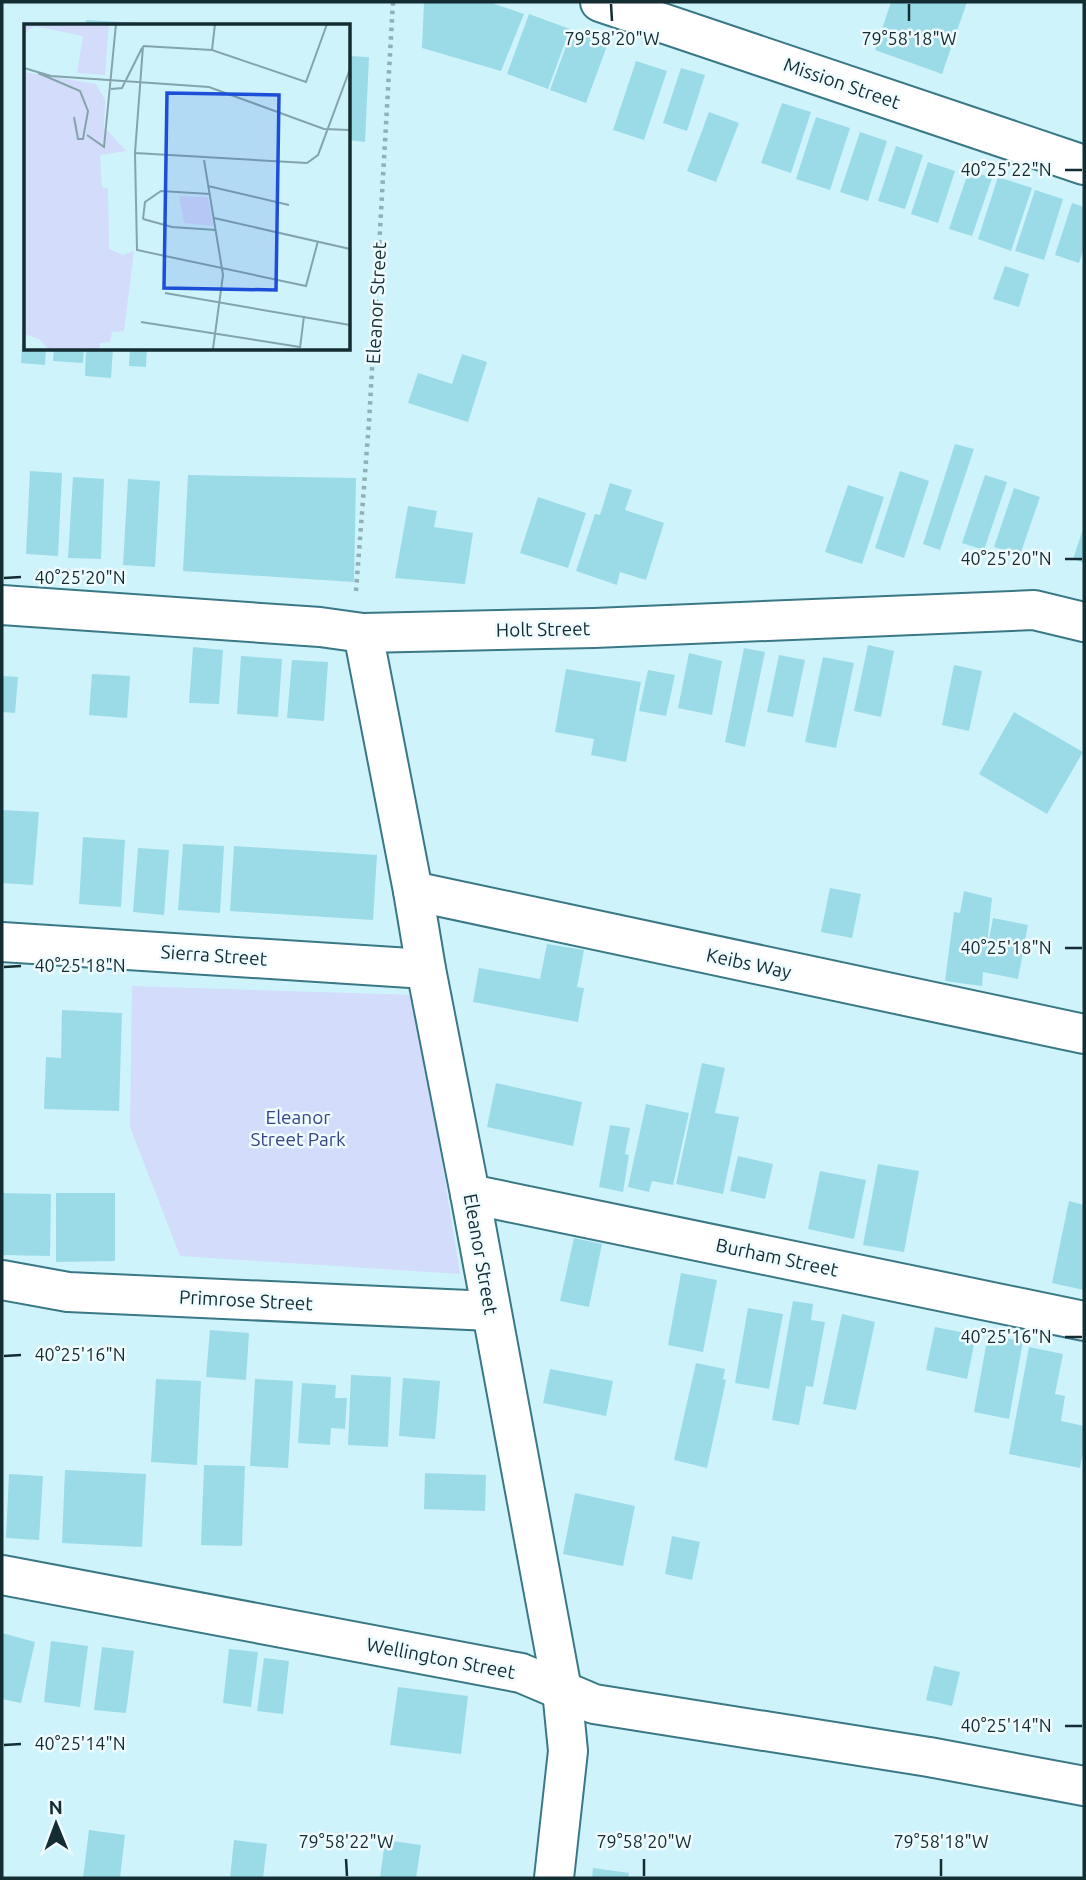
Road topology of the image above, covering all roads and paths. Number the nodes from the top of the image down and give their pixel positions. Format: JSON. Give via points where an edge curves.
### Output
{"nodes":[{"id":1,"x":393,"y":2,"type":"edge"},
{"id":2,"x":600,"y":2,"type":"edge"},
{"id":3,"x":1084,"y":165,"type":"edge"},
{"id":4,"x":355,"y":596,"type":"dead end"},
{"id":5,"x":2,"y":605,"type":"edge"},
{"id":6,"x":1084,"y":622,"type":"edge"},
{"id":7,"x":363,"y":633,"type":"junction"},
{"id":8,"x":414,"y":891,"type":"junction"},
{"id":9,"x":2,"y":942,"type":"edge"},
{"id":10,"x":426,"y":969,"type":"junction"},
{"id":11,"x":1084,"y":1034,"type":"edge"},
{"id":12,"x":470,"y":1194,"type":"junction"},
{"id":13,"x":2,"y":1280,"type":"edge"},
{"id":14,"x":491,"y":1311,"type":"junction"},
{"id":15,"x":1084,"y":1321,"type":"edge"},
{"id":16,"x":2,"y":1575,"type":"edge"},
{"id":17,"x":562,"y":1690,"type":"junction"},
{"id":18,"x":1084,"y":1786,"type":"edge"},
{"id":19,"x":554,"y":1878,"type":"edge"}],
"edges":[{"from":1,"to":4,"type":"path","name":"Eleanor Street"},
{"from":2,"to":3,"type":"street","name":"Mission Street"},
{"from":5,"to":7,"type":"street","name":"Holt Street"},
{"from":6,"to":7,"type":"street","name":"Holt Street","via":[[1034,610]]},
{"from":7,"to":8,"type":"street","name":"Eleanor Street"},
{"from":8,"to":10,"type":"street","name":"Eleanor Street"},
{"from":8,"to":11,"type":"street","name":"Keibs Way"},
{"from":9,"to":10,"type":"street","name":"Sierra Street"},
{"from":10,"to":12,"type":"street","name":"Eleanor Street"},
{"from":12,"to":14,"type":"street","name":"Eleanor Street"},
{"from":12,"to":15,"type":"street","name":"Burham Street"},
{"from":13,"to":14,"type":"street","name":"Primrose Street","via":[[68,1292]]},
{"from":14,"to":17,"type":"street","name":"Eleanor Street"},
{"from":16,"to":17,"type":"street","name":"Wellington Street","via":[[521,1673]]},
{"from":17,"to":18,"type":"street","name":"Wellington Street","via":[[594,1704]]},
{"from":17,"to":19,"type":"street","name":"Eleanor Street","via":[[568,1751]]}]}
